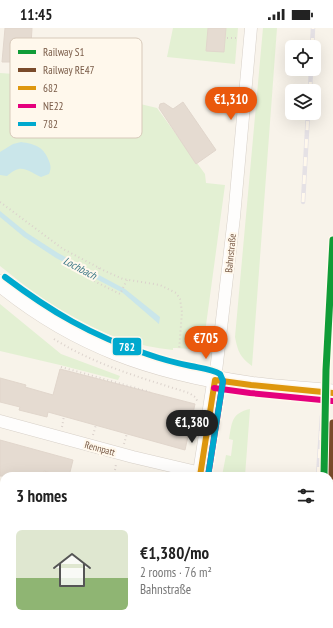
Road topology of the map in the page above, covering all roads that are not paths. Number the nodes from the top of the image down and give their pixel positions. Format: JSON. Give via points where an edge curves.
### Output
{"nodes":[{"id":1,"x":251,"y":28,"type":"edge"},
{"id":2,"x":0,"y":284,"type":"edge"},
{"id":3,"x":215,"y":380,"type":"junction"},
{"id":4,"x":333,"y":393,"type":"edge"},
{"id":5,"x":0,"y":421,"type":"edge"},
{"id":6,"x":190,"y":472,"type":"edge"},
{"id":7,"x":201,"y":472,"type":"edge"}],
"edges":[{"from":1,"to":3,"type":"street","name":"Bahnstraße","via":[[233,225]]},
{"from":2,"to":3,"type":"main road","via":[[50,320],[98,345],[157,366]]},
{"from":3,"to":4,"type":"main road"},
{"from":3,"to":7,"type":"street","name":"Bahnstraße"},
{"from":5,"to":6,"type":"street","name":"Rennpatt"}]}
